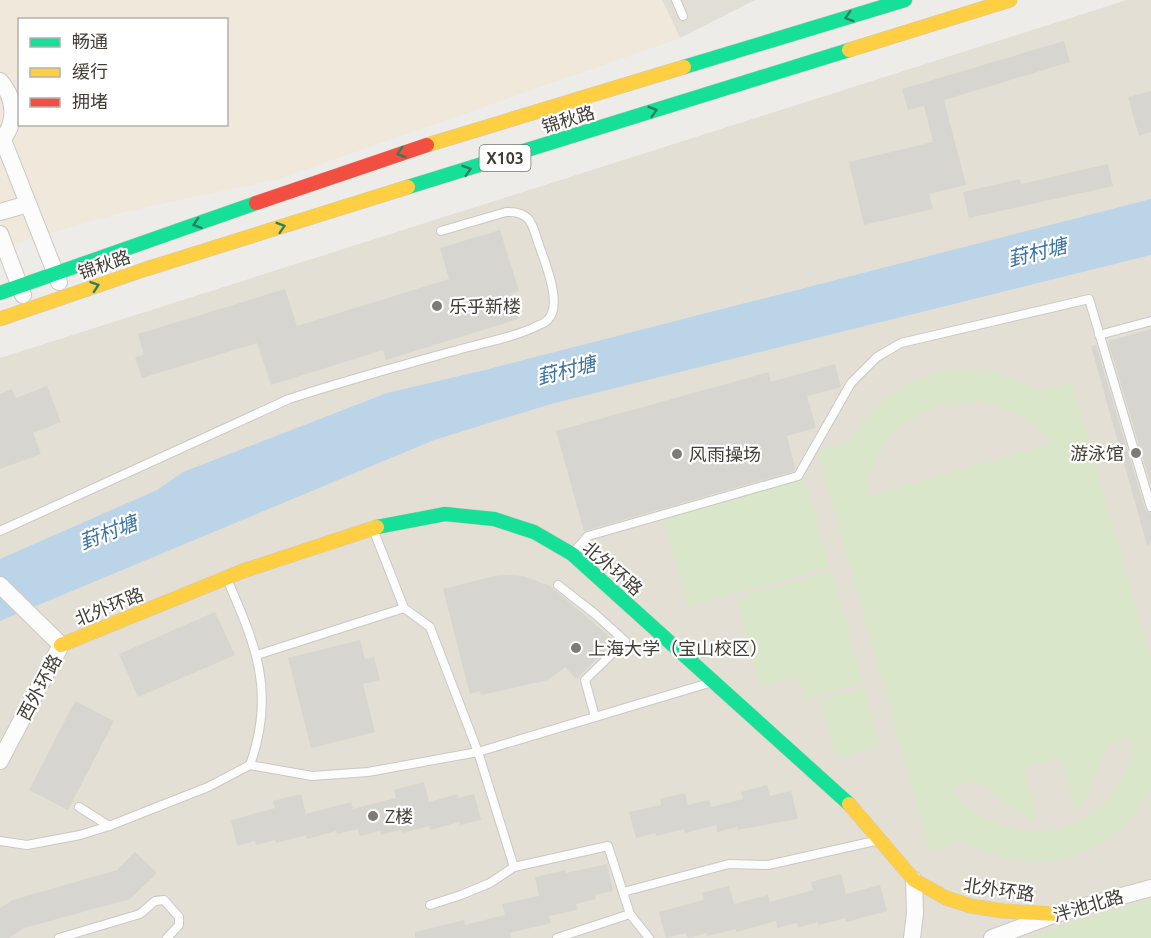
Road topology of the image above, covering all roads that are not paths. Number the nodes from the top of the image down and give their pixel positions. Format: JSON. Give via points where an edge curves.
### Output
{"nodes":[{"id":1,"x":676,"y":0,"type":"edge"},
{"id":2,"x":905,"y":0,"type":"edge"},
{"id":3,"x":1011,"y":0,"type":"edge"},
{"id":4,"x":683,"y":16,"type":"dead end"},
{"id":5,"x":0,"y":81,"type":"edge"},
{"id":6,"x":1,"y":141,"type":"edge"},
{"id":7,"x":28,"y":204,"type":"junction"},
{"id":8,"x":0,"y":212,"type":"edge"},
{"id":9,"x":441,"y":231,"type":"dead end"},
{"id":10,"x":0,"y":234,"type":"edge"},
{"id":11,"x":56,"y":273,"type":"junction"},
{"id":12,"x":19,"y":285,"type":"junction"},
{"id":13,"x":0,"y":293,"type":"edge"},
{"id":14,"x":65,"y":296,"type":"junction"},
{"id":15,"x":28,"y":309,"type":"junction"},
{"id":16,"x":0,"y":319,"type":"edge"},
{"id":17,"x":1151,"y":321,"type":"edge"},
{"id":18,"x":1099,"y":335,"type":"junction"},
{"id":19,"x":1151,"y":507,"type":"edge"},
{"id":20,"x":373,"y":528,"type":"junction"},
{"id":21,"x":0,"y":531,"type":"edge"},
{"id":22,"x":572,"y":554,"type":"junction"},
{"id":23,"x":227,"y":578,"type":"junction"},
{"id":24,"x":0,"y":585,"type":"edge"},
{"id":25,"x":558,"y":585,"type":"dead end"},
{"id":26,"x":404,"y":608,"type":"junction"},
{"id":27,"x":61,"y":645,"type":"junction"},
{"id":28,"x":256,"y":655,"type":"junction"},
{"id":29,"x":713,"y":682,"type":"junction"},
{"id":30,"x":595,"y":717,"type":"junction"},
{"id":31,"x":478,"y":752,"type":"junction"},
{"id":32,"x":0,"y":761,"type":"edge"},
{"id":33,"x":250,"y":765,"type":"junction"},
{"id":34,"x":79,"y":807,"type":"dead end"},
{"id":35,"x":109,"y":826,"type":"junction"},
{"id":36,"x":879,"y":840,"type":"junction"},
{"id":37,"x":0,"y":841,"type":"edge"},
{"id":38,"x":514,"y":867,"type":"junction"},
{"id":39,"x":914,"y":880,"type":"junction"},
{"id":40,"x":1151,"y":888,"type":"edge"},
{"id":41,"x":623,"y":892,"type":"junction"},
{"id":42,"x":430,"y":905,"type":"dead end"},
{"id":43,"x":630,"y":914,"type":"junction"},
{"id":44,"x":1056,"y":914,"type":"junction"},
{"id":45,"x":59,"y":938,"type":"edge"},
{"id":46,"x":167,"y":938,"type":"edge"},
{"id":47,"x":557,"y":938,"type":"edge"},
{"id":48,"x":649,"y":938,"type":"edge"},
{"id":49,"x":912,"y":938,"type":"edge"},
{"id":50,"x":992,"y":938,"type":"edge"}],
"edges":[{"from":1,"to":4,"type":"lane"},
{"from":2,"to":11,"type":"main road","name":"锦秋路","number":"X103","one_way":true,"via":[[384,158]]},
{"from":14,"to":3,"type":"main road","name":"锦秋路","number":"X103","one_way":true},
{"from":5,"to":6,"type":"street","via":[[13,109]]},
{"from":6,"to":7,"type":"street"},
{"from":7,"to":8,"type":"street"},
{"from":7,"to":11,"type":"street"},
{"from":9,"to":21,"type":"lane","via":[[507,212],[525,214],[533,225],[552,288],[553,312],[549,320],[501,338],[289,399]]},
{"from":10,"to":12,"type":"street"},
{"from":11,"to":12,"type":"main road","name":"锦秋路","number":"X103"},
{"from":11,"to":14,"type":"street"},
{"from":12,"to":13,"type":"main road","name":"锦秋路","number":"X103"},
{"from":12,"to":15,"type":"street"},
{"from":14,"to":15,"type":"main road","name":"锦秋路","number":"X103"},
{"from":15,"to":16,"type":"main road","name":"锦秋路","number":"X103"},
{"from":17,"to":18,"type":"lane"},
{"from":18,"to":19,"type":"lane"},
{"from":18,"to":22,"type":"lane","via":[[1089,298],[901,344],[877,357],[851,383],[798,476],[588,537]]},
{"from":20,"to":22,"type":"main road","name":"北外环路","via":[[445,514],[494,519],[534,532]]},
{"from":20,"to":23,"type":"main road","name":"北外环路"},
{"from":20,"to":26,"type":"lane"},
{"from":22,"to":29,"type":"main road","name":"北外环路"},
{"from":23,"to":27,"type":"main road","name":"北外环路"},
{"from":23,"to":28,"type":"lane"},
{"from":24,"to":27,"type":"street"},
{"from":25,"to":30,"type":"lane","via":[[625,641],[585,680]]},
{"from":26,"to":28,"type":"lane"},
{"from":26,"to":31,"type":"lane","via":[[430,627]]},
{"from":27,"to":32,"type":"street","name":"西外环路"},
{"from":28,"to":33,"type":"lane","via":[[261,727]]},
{"from":29,"to":30,"type":"lane"},
{"from":29,"to":36,"type":"main road","name":"北外环路","via":[[844,799]]},
{"from":30,"to":31,"type":"lane"},
{"from":31,"to":33,"type":"lane","via":[[368,772],[312,776]]},
{"from":31,"to":38,"type":"lane"},
{"from":33,"to":35,"type":"lane","via":[[208,788]]},
{"from":34,"to":35,"type":"lane"},
{"from":35,"to":37,"type":"lane","via":[[27,845]]},
{"from":36,"to":39,"type":"main road","name":"北外环路"},
{"from":36,"to":41,"type":"lane","via":[[768,865],[729,864]]},
{"from":38,"to":41,"type":"lane","via":[[608,846]]},
{"from":38,"to":42,"type":"lane","via":[[489,883]]},
{"from":39,"to":44,"type":"main road","name":"北外环路","via":[[946,898],[971,906]]},
{"from":39,"to":49,"type":"street"},
{"from":40,"to":44,"type":"street","name":"泮池北路"},
{"from":41,"to":43,"type":"lane"},
{"from":43,"to":47,"type":"lane"},
{"from":43,"to":48,"type":"lane"},
{"from":44,"to":50,"type":"street","name":"泮池北路"},
{"from":45,"to":46,"type":"lane","via":[[140,914],[155,901],[164,900],[179,917],[179,924]]}]}
